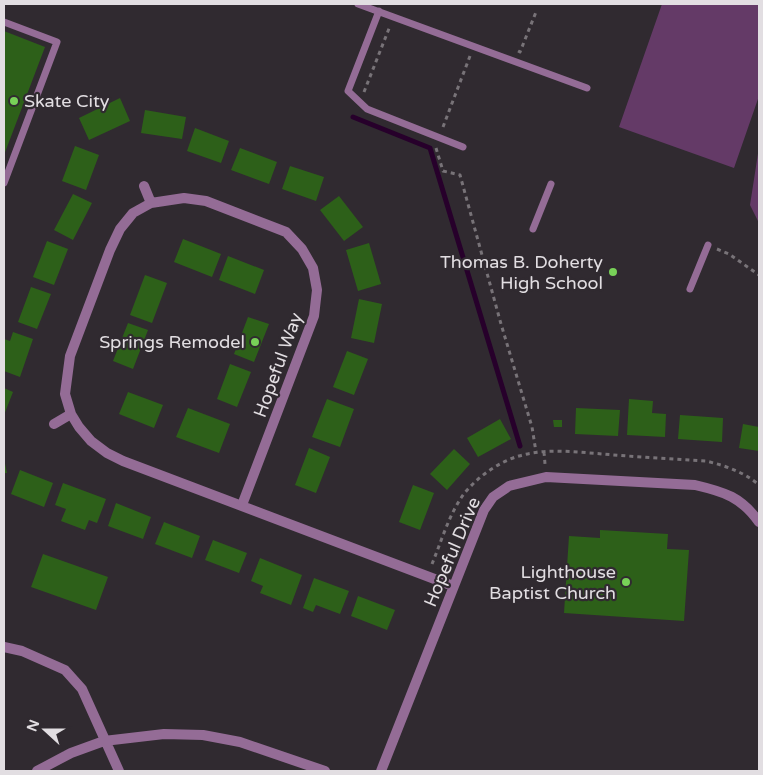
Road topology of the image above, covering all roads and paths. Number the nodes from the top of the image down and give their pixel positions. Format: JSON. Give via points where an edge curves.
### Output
{"nodes":[{"id":1,"x":358,"y":4,"type":"edge"},
{"id":2,"x":378,"y":11,"type":"junction"},
{"id":3,"x":536,"y":12,"type":"dead end"},
{"id":4,"x":394,"y":17,"type":"junction"},
{"id":5,"x":4,"y":22,"type":"edge"},
{"id":6,"x":474,"y":46,"type":"junction"},
{"id":7,"x":512,"y":48,"type":"dead end"},
{"id":8,"x":587,"y":88,"type":"dead end"},
{"id":9,"x":360,"y":103,"type":"junction"},
{"id":10,"x":439,"y":138,"type":"junction"},
{"id":11,"x":463,"y":147,"type":"dead end"},
{"id":12,"x":4,"y":183,"type":"edge"},
{"id":13,"x":551,"y":184,"type":"dead end"},
{"id":14,"x":144,"y":186,"type":"dead end"},
{"id":15,"x":151,"y":203,"type":"junction"},
{"id":16,"x":533,"y":229,"type":"dead end"},
{"id":17,"x":708,"y":245,"type":"joint"},
{"id":18,"x":759,"y":275,"type":"edge"},
{"id":19,"x":690,"y":288,"type":"dead end"},
{"id":20,"x":71,"y":414,"type":"junction"},
{"id":21,"x":54,"y":424,"type":"dead end"},
{"id":22,"x":536,"y":452,"type":"junction"},
{"id":23,"x":759,"y":485,"type":"edge"},
{"id":24,"x":242,"y":505,"type":"junction"},
{"id":25,"x":759,"y":522,"type":"edge"},
{"id":26,"x":427,"y":576,"type":"junction"},
{"id":27,"x":453,"y":586,"type":"junction"},
{"id":28,"x":4,"y":647,"type":"edge"},
{"id":29,"x":104,"y":741,"type":"junction"},
{"id":30,"x":37,"y":771,"type":"edge"},
{"id":31,"x":118,"y":771,"type":"edge"},
{"id":32,"x":325,"y":771,"type":"edge"},
{"id":33,"x":381,"y":771,"type":"edge"}],
"edges":[{"from":1,"to":2,"type":"lane"},
{"from":2,"to":4,"type":"lane"},
{"from":2,"to":9,"type":"lane","via":[[348,91]]},
{"from":3,"to":7,"type":"path","via":[[520,52]]},
{"from":4,"to":6,"type":"lane"},
{"from":4,"to":9,"type":"path"},
{"from":5,"to":12,"type":"lane","via":[[57,42]]},
{"from":6,"to":8,"type":"lane"},
{"from":6,"to":10,"type":"path"},
{"from":9,"to":10,"type":"lane","via":[[367,109]]},
{"from":10,"to":11,"type":"lane"},
{"from":10,"to":22,"type":"path","via":[[435,147],[443,171],[460,175]]},
{"from":13,"to":16,"type":"lane"},
{"from":14,"to":15,"type":"street"},
{"from":15,"to":20,"type":"street","name":"Hopeful Way","via":[[133,213],[120,229],[110,250],[70,356],[65,394]]},
{"from":15,"to":24,"type":"street","name":"Hopeful Way","via":[[184,198],[206,201],[286,232],[302,249],[313,268],[318,290],[314,316]]},
{"from":17,"to":18,"type":"path","via":[[729,254]]},
{"from":17,"to":19,"type":"lane"},
{"from":20,"to":21,"type":"street"},
{"from":20,"to":24,"type":"street","name":"Hopeful Way","via":[[91,441],[106,453]]},
{"from":22,"to":23,"type":"path","via":[[706,461],[743,474]]},
{"from":22,"to":26,"type":"path","via":[[502,463],[474,483],[461,498]]},
{"from":24,"to":26,"type":"street","name":"Hopeful Way"},
{"from":25,"to":27,"type":"street","name":"Hopeful Drive","via":[[749,508],[734,497],[695,485],[546,477],[526,480],[509,486],[484,510]]},
{"from":26,"to":27,"type":"street","name":"Hopeful Way"},
{"from":27,"to":33,"type":"street","name":"Hopeful Drive"},
{"from":28,"to":29,"type":"street","via":[[22,651],[65,670],[82,689]]},
{"from":29,"to":30,"type":"street","via":[[71,753]]},
{"from":29,"to":31,"type":"street"},
{"from":29,"to":32,"type":"street","via":[[164,734],[203,735],[240,742]]}]}
